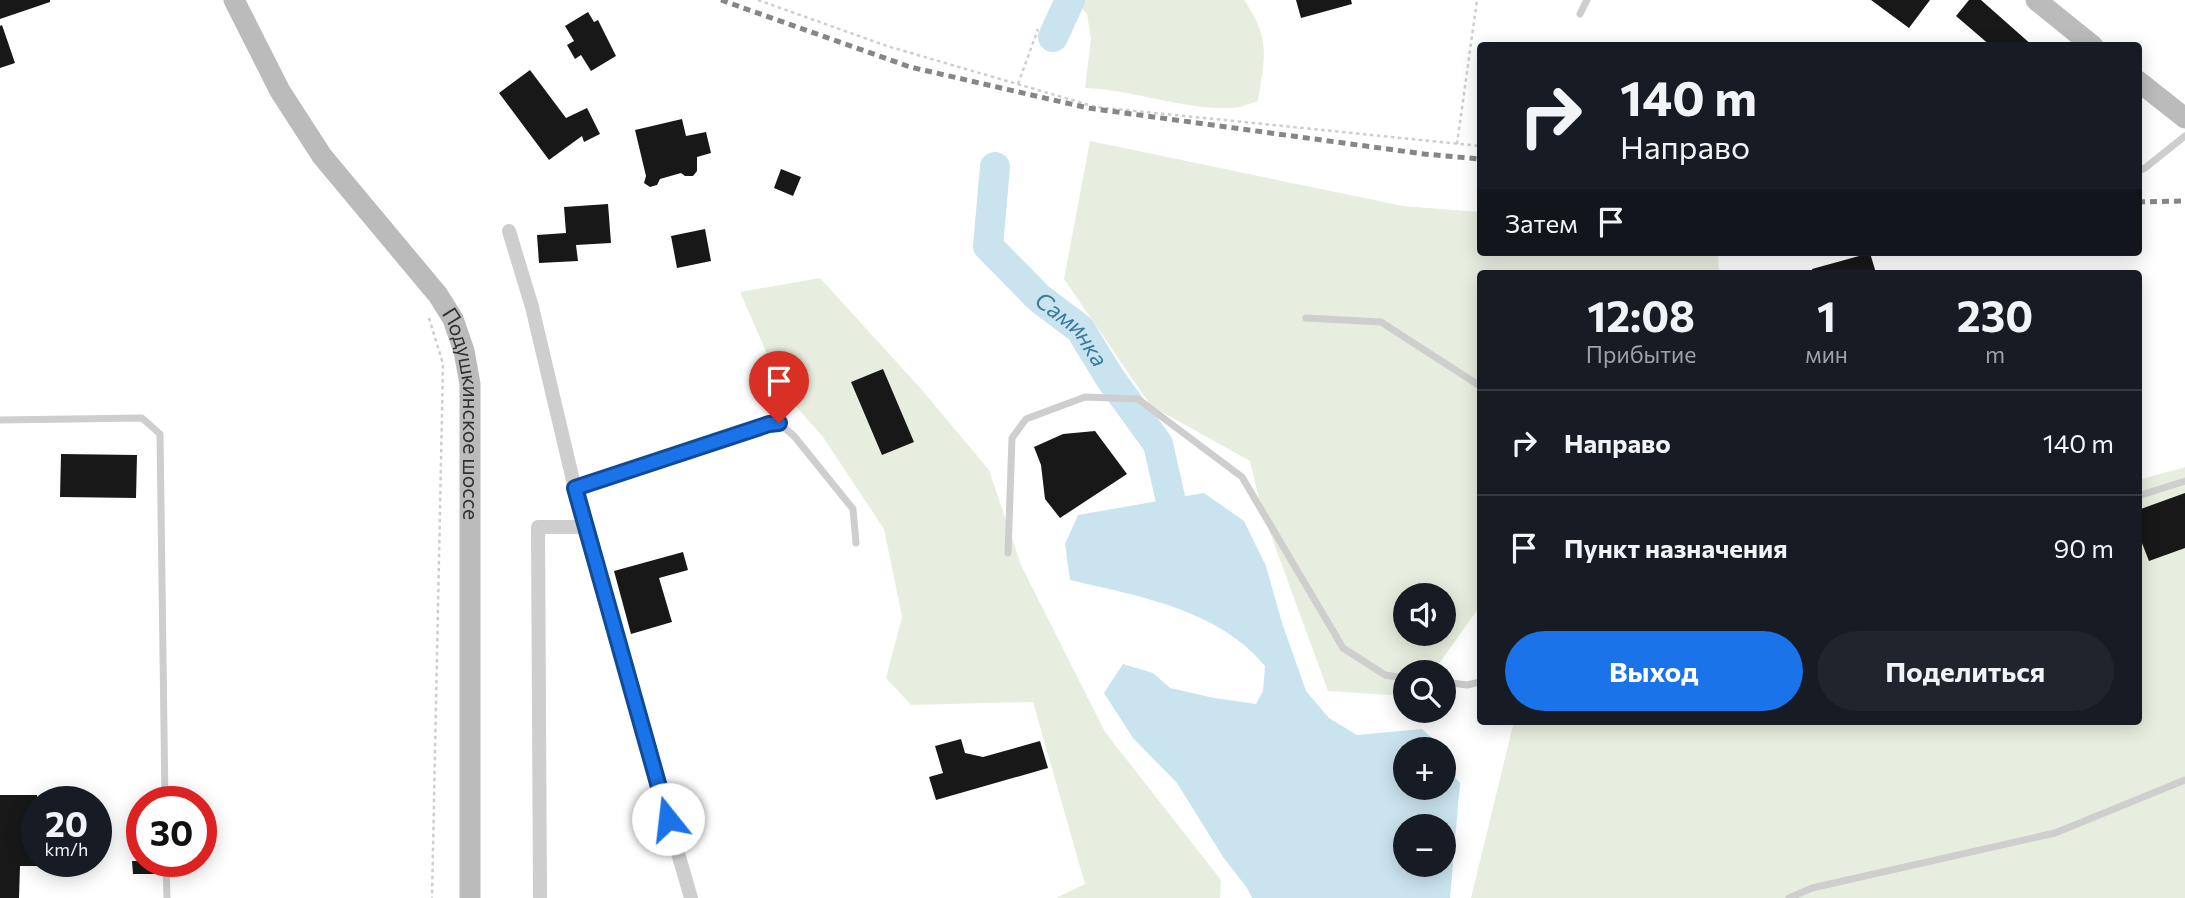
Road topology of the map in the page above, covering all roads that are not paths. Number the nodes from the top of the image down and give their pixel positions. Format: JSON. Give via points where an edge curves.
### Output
{"nodes":[{"id":1,"x":234,"y":0,"type":"edge"},
{"id":2,"x":1587,"y":0,"type":"edge"},
{"id":3,"x":2036,"y":0,"type":"edge"},
{"id":4,"x":1580,"y":14,"type":"dead end"},
{"id":5,"x":2088,"y":42,"type":"edge"},
{"id":6,"x":2142,"y":84,"type":"edge"},
{"id":7,"x":2185,"y":118,"type":"edge"},
{"id":8,"x":2185,"y":136,"type":"edge"},
{"id":9,"x":2142,"y":170,"type":"edge"},
{"id":10,"x":509,"y":231,"type":"dead end"},
{"id":11,"x":1306,"y":318,"type":"dead end"},
{"id":12,"x":1477,"y":384,"type":"edge"},
{"id":13,"x":0,"y":420,"type":"edge"},
{"id":14,"x":2185,"y":481,"type":"edge"},
{"id":15,"x":575,"y":488,"type":"junction"},
{"id":16,"x":2142,"y":495,"type":"edge"},
{"id":17,"x":584,"y":527,"type":"junction"},
{"id":18,"x":856,"y":543,"type":"dead end"},
{"id":19,"x":1008,"y":553,"type":"dead end"},
{"id":20,"x":1393,"y":676,"type":"edge"},
{"id":21,"x":1477,"y":683,"type":"edge"},
{"id":22,"x":1456,"y":684,"type":"edge"},
{"id":23,"x":2185,"y":780,"type":"edge"},
{"id":24,"x":165,"y":786,"type":"edge"},
{"id":25,"x":166,"y":877,"type":"edge"},
{"id":26,"x":167,"y":898,"type":"edge"},
{"id":27,"x":470,"y":898,"type":"edge"},
{"id":28,"x":540,"y":898,"type":"edge"},
{"id":29,"x":691,"y":898,"type":"edge"},
{"id":30,"x":1789,"y":898,"type":"edge"}],
"edges":[{"from":1,"to":27,"type":"main road","name":"Подушкинское шоссе","via":[[280,91],[322,156],[438,295],[464,351],[470,384]]},
{"from":2,"to":4,"type":"lane"},
{"from":3,"to":5,"type":"main road"},
{"from":6,"to":7,"type":"main road"},
{"from":8,"to":9,"type":"lane"},
{"from":10,"to":15,"type":"street"},
{"from":11,"to":12,"type":"lane","via":[[1381,322]]},
{"from":13,"to":24,"type":"lane","via":[[142,418],[160,435]]},
{"from":14,"to":16,"type":"lane"},
{"from":15,"to":17,"type":"street"},
{"from":15,"to":18,"type":"lane","via":[[779,423],[853,509]]},
{"from":17,"to":28,"type":"street","via":[[538,527]]},
{"from":17,"to":29,"type":"street"},
{"from":19,"to":20,"type":"lane","via":[[1012,438],[1026,419],[1084,397],[1138,400],[1242,477],[1343,648]]},
{"from":21,"to":22,"type":"lane"},
{"from":23,"to":30,"type":"lane","via":[[2055,833],[1812,888]]},
{"from":25,"to":26,"type":"lane"}]}
